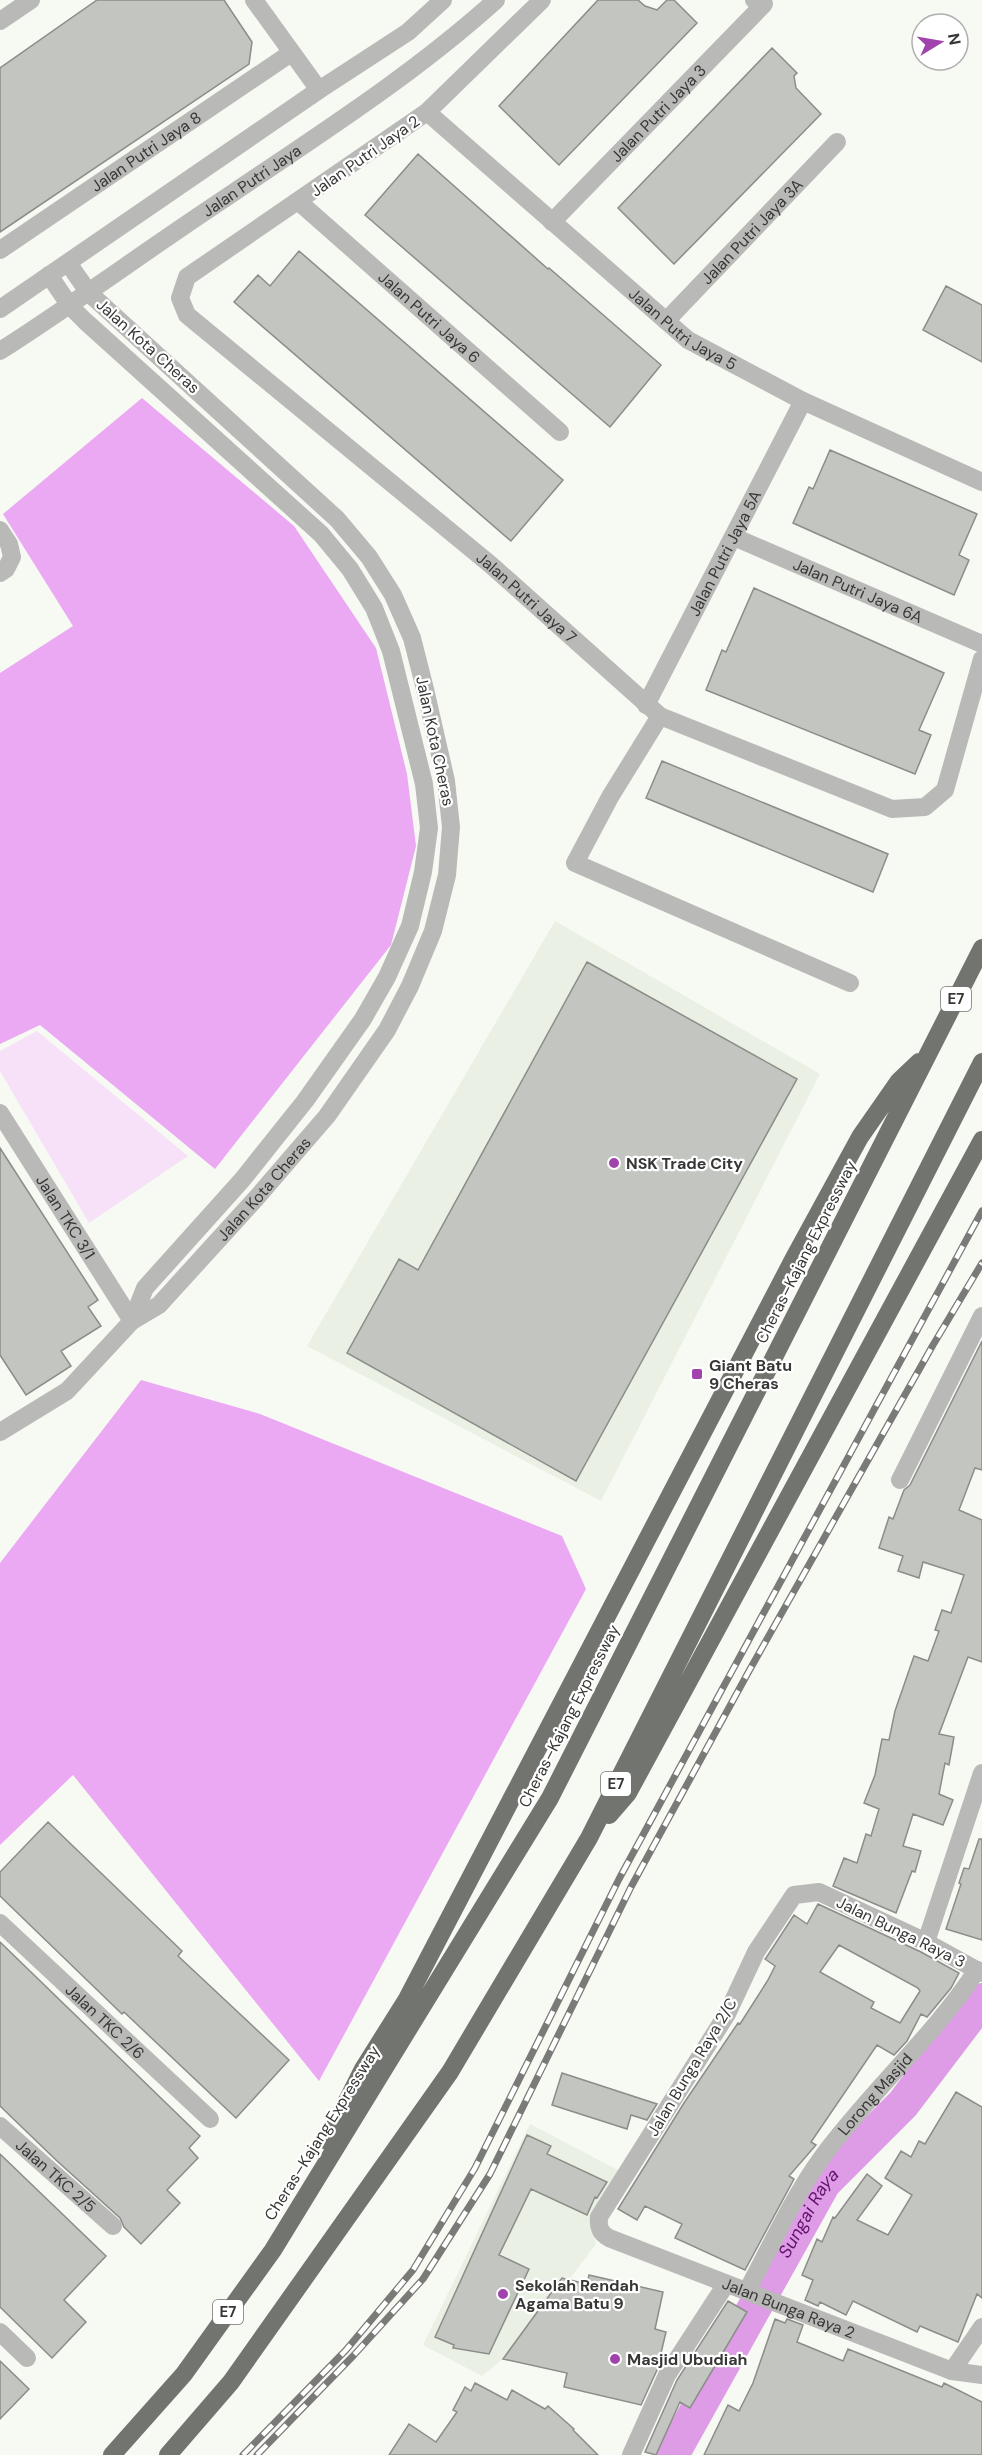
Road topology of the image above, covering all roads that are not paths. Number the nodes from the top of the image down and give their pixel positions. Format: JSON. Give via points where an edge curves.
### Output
{"nodes":[{"id":1,"x":31,"y":0,"type":"edge"},
{"id":2,"x":254,"y":0,"type":"edge"},
{"id":3,"x":443,"y":0,"type":"edge"},
{"id":4,"x":496,"y":0,"type":"edge"},
{"id":5,"x":542,"y":0,"type":"edge"},
{"id":6,"x":759,"y":2,"type":"edge"},
{"id":7,"x":0,"y":21,"type":"edge"},
{"id":8,"x":291,"y":53,"type":"junction"},
{"id":9,"x":319,"y":90,"type":"junction"},
{"id":10,"x":427,"y":112,"type":"junction"},
{"id":11,"x":837,"y":142,"type":"dead end"},
{"id":12,"x":298,"y":202,"type":"junction"},
{"id":13,"x":552,"y":222,"type":"junction"},
{"id":14,"x":0,"y":250,"type":"edge"},
{"id":15,"x":68,"y":263,"type":"junction"},
{"id":16,"x":49,"y":275,"type":"junction"},
{"id":17,"x":89,"y":293,"type":"junction"},
{"id":18,"x":180,"y":298,"type":"joint"},
{"id":19,"x":70,"y":306,"type":"junction"},
{"id":20,"x":0,"y":309,"type":"edge"},
{"id":21,"x":666,"y":321,"type":"junction"},
{"id":22,"x":0,"y":351,"type":"edge"},
{"id":23,"x":803,"y":401,"type":"junction"},
{"id":24,"x":560,"y":432,"type":"dead end"},
{"id":25,"x":982,"y":482,"type":"edge"},
{"id":26,"x":0,"y":530,"type":"edge"},
{"id":27,"x":734,"y":537,"type":"junction"},
{"id":28,"x":0,"y":573,"type":"edge"},
{"id":29,"x":982,"y":644,"type":"edge"},
{"id":30,"x":982,"y":659,"type":"edge"},
{"id":31,"x":653,"y":711,"type":"junction"},
{"id":32,"x":982,"y":948,"type":"edge"},
{"id":33,"x":850,"y":983,"type":"dead end"},
{"id":34,"x":931,"y":1051,"type":"junction"},
{"id":35,"x":982,"y":1062,"type":"edge"},
{"id":36,"x":0,"y":1113,"type":"edge"},
{"id":37,"x":982,"y":1140,"type":"edge"},
{"id":38,"x":982,"y":1316,"type":"edge"},
{"id":39,"x":132,"y":1321,"type":"junction"},
{"id":40,"x":0,"y":1432,"type":"edge"},
{"id":41,"x":900,"y":1480,"type":"dead end"},
{"id":42,"x":982,"y":1773,"type":"edge"},
{"id":43,"x":589,"y":1838,"type":"junction"},
{"id":44,"x":819,"y":1892,"type":"joint"},
{"id":45,"x":0,"y":1923,"type":"edge"},
{"id":46,"x":926,"y":1942,"type":"junction"},
{"id":47,"x":980,"y":1971,"type":"edge"},
{"id":48,"x":210,"y":2119,"type":"dead end"},
{"id":49,"x":0,"y":2126,"type":"edge"},
{"id":50,"x":113,"y":2226,"type":"dead end"},
{"id":51,"x":600,"y":2230,"type":"joint"},
{"id":52,"x":273,"y":2250,"type":"junction"},
{"id":53,"x":726,"y":2284,"type":"junction"},
{"id":54,"x":752,"y":2293,"type":"junction"},
{"id":55,"x":982,"y":2326,"type":"edge"},
{"id":56,"x":0,"y":2332,"type":"edge"},
{"id":57,"x":27,"y":2358,"type":"dead end"},
{"id":58,"x":952,"y":2371,"type":"junction"},
{"id":59,"x":982,"y":2375,"type":"edge"},
{"id":60,"x":112,"y":2455,"type":"edge"},
{"id":61,"x":168,"y":2455,"type":"edge"},
{"id":62,"x":631,"y":2455,"type":"edge"}],
"edges":[{"from":1,"to":7,"type":"street"},
{"from":2,"to":8,"type":"street"},
{"from":3,"to":9,"type":"street","via":[[408,32]]},
{"from":4,"to":17,"type":"street","name":"Jalan Putri Jaya","via":[[458,34],[340,121]]},
{"from":5,"to":10,"type":"street","name":"Jalan Putri Jaya 2"},
{"from":6,"to":13,"type":"street","name":"Jalan Putri Jaya 3"},
{"from":8,"to":9,"type":"street"},
{"from":8,"to":14,"type":"street","name":"Jalan Putri Jaya 8"},
{"from":9,"to":15,"type":"street"},
{"from":10,"to":12,"type":"street","name":"Jalan Putri Jaya 2"},
{"from":10,"to":13,"type":"street","name":"Jalan Putri Jaya 5"},
{"from":11,"to":21,"type":"street","name":"Jalan Putri Jaya 3A"},
{"from":12,"to":18,"type":"street","name":"Jalan Putri Jaya 2","via":[[187,278]]},
{"from":12,"to":24,"type":"street","name":"Jalan Putri Jaya 6"},
{"from":13,"to":21,"type":"street","name":"Jalan Putri Jaya 5"},
{"from":15,"to":16,"type":"street"},
{"from":15,"to":17,"type":"street","name":"Jalan Kota Cheras"},
{"from":16,"to":19,"type":"street","name":"Jalan Kota Cheras"},
{"from":16,"to":20,"type":"street"},
{"from":17,"to":19,"type":"street","name":"Jalan Putri Jaya"},
{"from":17,"to":39,"type":"street","name":"Jalan Kota Cheras","via":[[338,519],[369,557],[393,595],[412,638],[446,781],[451,828],[447,875],[433,931],[411,986],[387,1030],[327,1116],[259,1195],[159,1305]]},
{"from":18,"to":31,"type":"street","name":"Jalan Putri Jaya 7","via":[[188,315],[491,566]]},
{"from":19,"to":22,"type":"street","name":"Jalan Putri Jaya"},
{"from":19,"to":39,"type":"street","name":"Jalan Kota Cheras","via":[[321,534],[350,569],[374,608],[391,651],[424,784],[429,828],[410,926],[363,1019],[242,1180],[145,1288]]},
{"from":21,"to":23,"type":"street","name":"Jalan Putri Jaya 5","via":[[688,340]]},
{"from":23,"to":25,"type":"street","name":"Jalan Putri Jaya 5"},
{"from":23,"to":27,"type":"street","name":"Jalan Putri Jaya 5A"},
{"from":26,"to":28,"type":"street","via":[[12,557]]},
{"from":27,"to":29,"type":"street","name":"Jalan Putri Jaya 6A"},
{"from":27,"to":31,"type":"street","name":"Jalan Putri Jaya 5A"},
{"from":30,"to":31,"type":"street","name":"Jalan Putri Jaya 7","via":[[945,790],[925,807],[892,809]]},
{"from":31,"to":33,"type":"street","name":"Jalan Putri Jaya 5A","via":[[575,862]]},
{"from":32,"to":34,"type":"highway","name":"Cheras–Kajang Expressway","number":"E7"},
{"from":34,"to":52,"type":"highway","name":"Cheras–Kajang Expressway","number":"E7","via":[[550,1798]]},
{"from":34,"to":52,"type":"highway","via":[[899,1082],[860,1137],[407,1999],[363,2069]]},
{"from":35,"to":43,"type":"highway","number":"E7"},
{"from":36,"to":39,"type":"street","name":"Jalan TKC 3/1"},
{"from":37,"to":43,"type":"highway","via":[[628,1793]]},
{"from":38,"to":41,"type":"street"},
{"from":39,"to":40,"type":"street","name":"Jalan Kota Cheras","via":[[67,1391]]},
{"from":42,"to":46,"type":"street"},
{"from":43,"to":61,"type":"highway","number":"E7","via":[[450,2072],[231,2382]]},
{"from":44,"to":46,"type":"street","name":"Jalan Bunga Raya 3"},
{"from":44,"to":51,"type":"street","name":"Jalan Bunga Raya 2/C","via":[[794,1895],[756,1952],[727,2014],[599,2217]]},
{"from":45,"to":48,"type":"street","name":"Jalan TKC 2/6"},
{"from":46,"to":47,"type":"street","name":"Jalan Bunga Raya 3"},
{"from":47,"to":54,"type":"street","name":"Lorong Masjid","via":[[822,2157],[803,2186]]},
{"from":49,"to":50,"type":"street","name":"Jalan TKC 2/5"},
{"from":51,"to":53,"type":"street","name":"Jalan Bunga Raya 2","via":[[609,2238]]},
{"from":52,"to":60,"type":"highway","name":"Cheras–Kajang Expressway","number":"E7","via":[[184,2374]]},
{"from":53,"to":54,"type":"street","name":"Jalan Bunga Raya 2"},
{"from":53,"to":62,"type":"street","via":[[667,2374]]},
{"from":54,"to":58,"type":"street","name":"Jalan Bunga Raya 2"},
{"from":55,"to":58,"type":"street"},
{"from":56,"to":57,"type":"street"},
{"from":58,"to":59,"type":"street","name":"Jalan Bunga Raya 2"}]}
